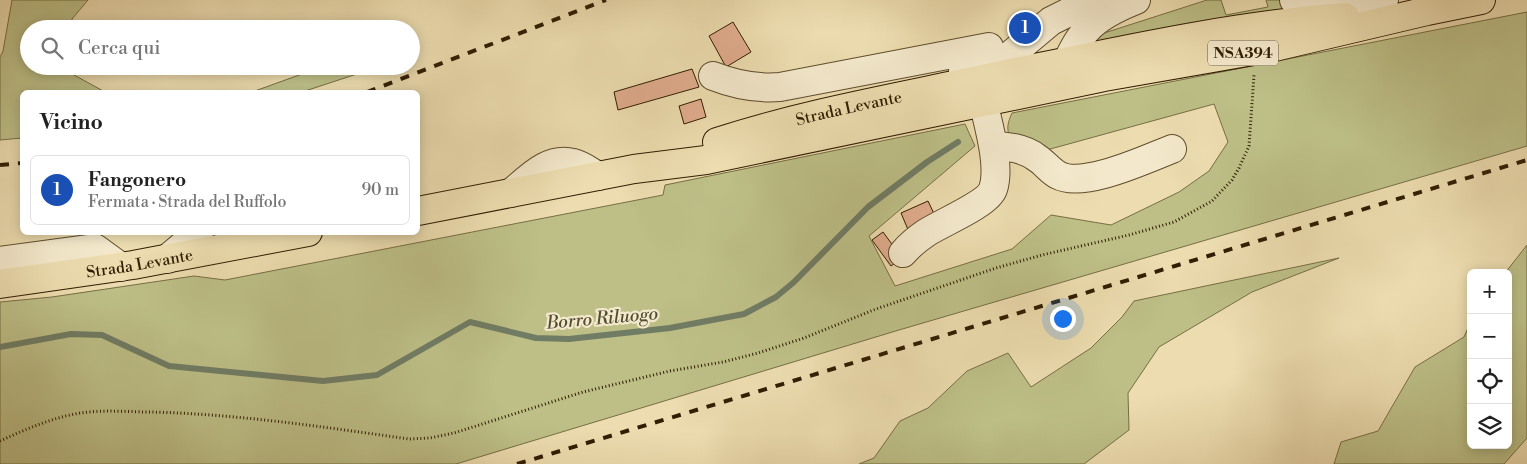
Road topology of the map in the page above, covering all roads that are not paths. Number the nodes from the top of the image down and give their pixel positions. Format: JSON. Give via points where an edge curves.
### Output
{"nodes":[{"id":1,"x":1104,"y":0,"type":"edge"},
{"id":2,"x":1136,"y":0,"type":"edge"},
{"id":3,"x":1294,"y":0,"type":"edge"},
{"id":4,"x":1384,"y":0,"type":"edge"},
{"id":5,"x":1481,"y":0,"type":"edge"},
{"id":6,"x":1036,"y":33,"type":"junction"},
{"id":7,"x":1056,"y":72,"type":"junction"},
{"id":8,"x":713,"y":76,"type":"dead end"},
{"id":9,"x":983,"y":101,"type":"junction"},
{"id":10,"x":804,"y":117,"type":"junction"},
{"id":11,"x":993,"y":146,"type":"junction"},
{"id":12,"x":1172,"y":149,"type":"dead end"},
{"id":13,"x":634,"y":169,"type":"junction"},
{"id":14,"x":425,"y":206,"type":"edge"},
{"id":15,"x":195,"y":235,"type":"edge"},
{"id":16,"x":292,"y":235,"type":"edge"},
{"id":17,"x":903,"y":253,"type":"dead end"},
{"id":18,"x":167,"y":259,"type":"junction"},
{"id":19,"x":0,"y":261,"type":"edge"},
{"id":20,"x":121,"y":267,"type":"junction"},
{"id":21,"x":0,"y":284,"type":"edge"}],
"edges":[{"from":1,"to":6,"type":"street","via":[[1069,12]]},
{"from":2,"to":7,"type":"street","via":[[1090,26]]},
{"from":3,"to":4,"type":"street","via":[[1312,10]]},
{"from":5,"to":7,"type":"main road","number":"NSA394","via":[[1427,11],[1290,21]]},
{"from":6,"to":7,"type":"street","via":[[1040,58]]},
{"from":6,"to":8,"type":"street","via":[[780,87],[761,89]]},
{"from":6,"to":10,"type":"street","via":[[1008,57],[990,65],[876,88]]},
{"from":7,"to":9,"type":"main road","name":"Strada Levante"},
{"from":7,"to":10,"type":"main road","name":"Strada Levante"},
{"from":9,"to":11,"type":"street"},
{"from":9,"to":13,"type":"main road","name":"Strada Levante","via":[[723,156]]},
{"from":10,"to":13,"type":"main road","name":"Strada Levante"},
{"from":11,"to":12,"type":"street","via":[[1022,150],[1038,158],[1057,175],[1073,180],[1124,168]]},
{"from":11,"to":17,"type":"street","via":[[994,184],[988,196],[926,233]]},
{"from":13,"to":14,"type":"main road","name":"Strada Levante","via":[[511,194]]},
{"from":15,"to":18,"type":"street"},
{"from":16,"to":18,"type":"main road","name":"Strada Levante"},
{"from":18,"to":20,"type":"main road","name":"Strada Levante"},
{"from":19,"to":20,"type":"street","via":[[95,248]]},
{"from":20,"to":21,"type":"main road","name":"Strada Levante"}]}
